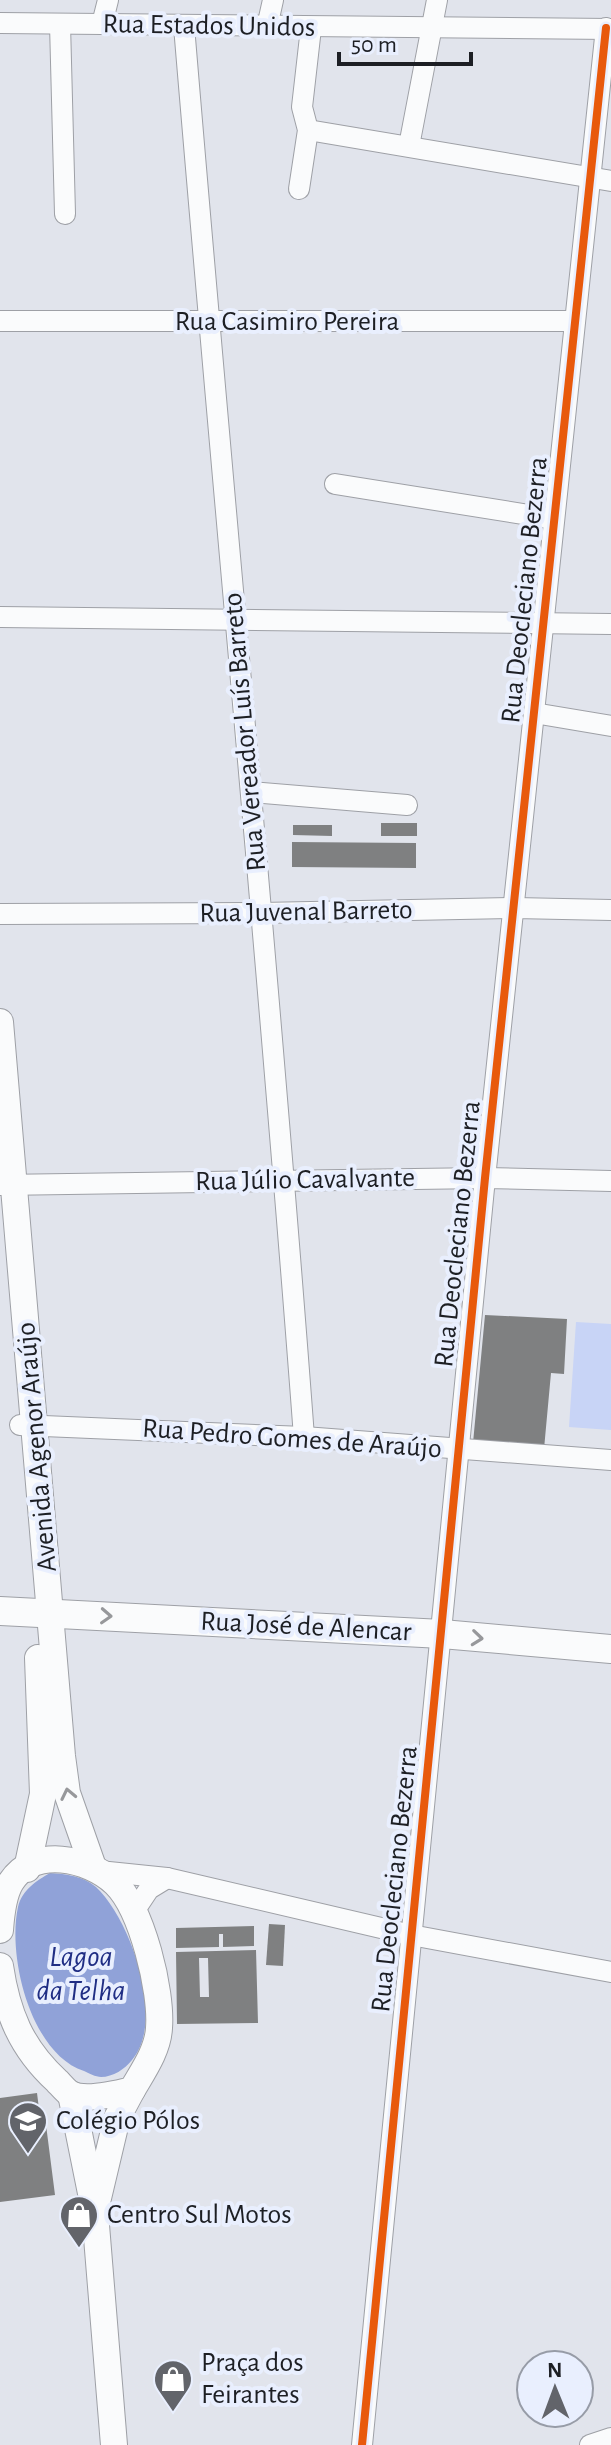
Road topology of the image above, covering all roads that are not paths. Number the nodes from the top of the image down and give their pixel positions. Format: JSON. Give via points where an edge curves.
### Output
{"nodes":[{"id":1,"x":108,"y":0,"type":"edge"},
{"id":2,"x":273,"y":0,"type":"edge"},
{"id":3,"x":437,"y":0,"type":"edge"},
{"id":4,"x":0,"y":23,"type":"edge"},
{"id":5,"x":60,"y":24,"type":"junction"},
{"id":6,"x":102,"y":24,"type":"junction"},
{"id":7,"x":184,"y":26,"type":"junction"},
{"id":8,"x":267,"y":27,"type":"junction"},
{"id":9,"x":311,"y":28,"type":"junction"},
{"id":10,"x":608,"y":28,"type":"edge"},
{"id":11,"x":430,"y":29,"type":"junction"},
{"id":12,"x":308,"y":130,"type":"junction"},
{"id":13,"x":409,"y":146,"type":"junction"},
{"id":14,"x":589,"y":176,"type":"junction"},
{"id":15,"x":611,"y":181,"type":"edge"},
{"id":16,"x":299,"y":189,"type":"dead end"},
{"id":17,"x":65,"y":214,"type":"dead end"},
{"id":18,"x":0,"y":321,"type":"edge"},
{"id":19,"x":574,"y":321,"type":"junction"},
{"id":20,"x":209,"y":322,"type":"junction"},
{"id":21,"x":335,"y":484,"type":"dead end"},
{"id":22,"x":554,"y":519,"type":"junction"},
{"id":23,"x":0,"y":617,"type":"edge"},
{"id":24,"x":235,"y":618,"type":"junction"},
{"id":25,"x":545,"y":624,"type":"junction"},
{"id":26,"x":611,"y":624,"type":"edge"},
{"id":27,"x":534,"y":713,"type":"junction"},
{"id":28,"x":611,"y":726,"type":"edge"},
{"id":29,"x":252,"y":792,"type":"junction"},
{"id":30,"x":407,"y":805,"type":"dead end"},
{"id":31,"x":515,"y":908,"type":"junction"},
{"id":32,"x":611,"y":910,"type":"edge"},
{"id":33,"x":261,"y":913,"type":"junction"},
{"id":34,"x":0,"y":914,"type":"edge"},
{"id":35,"x":0,"y":1022,"type":"edge"},
{"id":36,"x":485,"y":1178,"type":"junction"},
{"id":37,"x":285,"y":1180,"type":"junction"},
{"id":38,"x":611,"y":1181,"type":"edge"},
{"id":39,"x":5,"y":1187,"type":"edge"},
{"id":40,"x":27,"y":1424,"type":"junction"},
{"id":41,"x":304,"y":1437,"type":"junction"},
{"id":42,"x":458,"y":1449,"type":"junction"},
{"id":43,"x":611,"y":1460,"type":"edge"},
{"id":44,"x":0,"y":1611,"type":"edge"},
{"id":45,"x":44,"y":1614,"type":"junction"},
{"id":46,"x":442,"y":1634,"type":"junction"},
{"id":47,"x":611,"y":1649,"type":"edge"},
{"id":48,"x":96,"y":1869,"type":"junction"},
{"id":49,"x":15,"y":1871,"type":"edge"},
{"id":50,"x":167,"y":1878,"type":"junction"},
{"id":51,"x":133,"y":1913,"type":"junction"},
{"id":52,"x":0,"y":1930,"type":"edge"},
{"id":53,"x":411,"y":1935,"type":"junction"},
{"id":54,"x":0,"y":1966,"type":"edge"},
{"id":55,"x":611,"y":1972,"type":"edge"},
{"id":56,"x":132,"y":2090,"type":"junction"},
{"id":57,"x":71,"y":2094,"type":"junction"},
{"id":58,"x":95,"y":2213,"type":"junction"},
{"id":59,"x":611,"y":2438,"type":"edge"},
{"id":60,"x":114,"y":2445,"type":"edge"},
{"id":61,"x":362,"y":2445,"type":"edge"},
{"id":62,"x":590,"y":2445,"type":"edge"}],
"edges":[{"from":1,"to":6,"type":"street"},
{"from":2,"to":8,"type":"street"},
{"from":3,"to":11,"type":"street"},
{"from":4,"to":5,"type":"street","name":"Rua Estados Unidos"},
{"from":5,"to":6,"type":"street","name":"Rua Estados Unidos"},
{"from":5,"to":17,"type":"street"},
{"from":6,"to":7,"type":"street","name":"Rua Estados Unidos"},
{"from":7,"to":8,"type":"street","name":"Rua Estados Unidos"},
{"from":7,"to":20,"type":"street","name":"Rua Vereador Luís Barreto"},
{"from":8,"to":9,"type":"street","name":"Rua Estados Unidos"},
{"from":9,"to":11,"type":"street","name":"Rua Estados Unidos"},
{"from":9,"to":12,"type":"street","via":[[302,107]]},
{"from":10,"to":11,"type":"street","name":"Rua Estados Unidos"},
{"from":10,"to":14,"type":"street","name":"Rua Deocleciano Bezerra"},
{"from":11,"to":13,"type":"street"},
{"from":12,"to":13,"type":"street"},
{"from":12,"to":16,"type":"street"},
{"from":13,"to":14,"type":"street"},
{"from":14,"to":15,"type":"street"},
{"from":14,"to":19,"type":"street","name":"Rua Deocleciano Bezerra"},
{"from":18,"to":20,"type":"street","name":"Rua Casimiro Pereira"},
{"from":19,"to":20,"type":"street","name":"Rua Casimiro Pereira"},
{"from":19,"to":22,"type":"street","name":"Rua Deocleciano Bezerra"},
{"from":20,"to":24,"type":"street","name":"Rua Vereador Luís Barreto"},
{"from":21,"to":22,"type":"street"},
{"from":22,"to":25,"type":"street","name":"Rua Deocleciano Bezerra"},
{"from":23,"to":24,"type":"street"},
{"from":24,"to":25,"type":"street"},
{"from":24,"to":29,"type":"street","name":"Rua Vereador Luís Barreto"},
{"from":25,"to":26,"type":"street"},
{"from":25,"to":27,"type":"street","name":"Rua Deocleciano Bezerra"},
{"from":27,"to":28,"type":"street"},
{"from":27,"to":31,"type":"street","name":"Rua Deocleciano Bezerra"},
{"from":29,"to":30,"type":"street"},
{"from":29,"to":33,"type":"street","name":"Rua Vereador Luís Barreto"},
{"from":31,"to":32,"type":"street","name":"Rua Juvenal Barreto"},
{"from":31,"to":33,"type":"street","name":"Rua Juvenal Barreto"},
{"from":31,"to":36,"type":"street","name":"Rua Deocleciano Bezerra"},
{"from":33,"to":34,"type":"street","name":"Rua Juvenal Barreto"},
{"from":33,"to":37,"type":"street","name":"Rua Vereador Luís Barreto"},
{"from":35,"to":39,"type":"street","name":"Avenida Agenor Araújo"},
{"from":36,"to":37,"type":"street","name":"Rua Júlio Cavalvante"},
{"from":36,"to":38,"type":"street","name":"Rua Júlio Cavalvante"},
{"from":36,"to":42,"type":"street","name":"Rua Deocleciano Bezerra"},
{"from":37,"to":39,"type":"street","name":"Rua Júlio Cavalvante"},
{"from":37,"to":41,"type":"street","name":"Rua Vereador Luís Barreto"},
{"from":39,"to":40,"type":"street","name":"Avenida Agenor Araújo"},
{"from":40,"to":41,"type":"street","name":"Rua Pedro Gomes de Araújo"},
{"from":40,"to":45,"type":"street","name":"Avenida Agenor Araújo"},
{"from":41,"to":42,"type":"street","name":"Rua Pedro Gomes de Araújo"},
{"from":42,"to":43,"type":"street","name":"Rua Pedro Gomes de Araújo"},
{"from":42,"to":46,"type":"street","name":"Rua Deocleciano Bezerra"},
{"from":44,"to":45,"type":"main road","name":"Rua José de Alencar"},
{"from":45,"to":46,"type":"main road","name":"Rua José de Alencar","one_way":true},
{"from":48,"to":45,"type":"street","name":"Avenida Agenor Araújo","one_way":true,"via":[[67,1793]]},
{"from":45,"to":49,"type":"street","name":"Avenida Agenor Araújo","via":[[43,1794]]},
{"from":46,"to":47,"type":"main road","name":"Rua José de Alencar","one_way":true},
{"from":46,"to":53,"type":"street","name":"Rua Deocleciano Bezerra"},
{"from":48,"to":49,"type":"street","via":[[61,1859]]},
{"from":48,"to":50,"type":"street"},
{"from":48,"to":51,"type":"street","name":"Avenida Agenor Araújo","via":[[117,1885]]},
{"from":49,"to":52,"type":"street","name":"Avenida Agenor Araújo"},
{"from":50,"to":51,"type":"street","via":[[149,1889]]},
{"from":50,"to":53,"type":"street"},
{"from":51,"to":56,"type":"street","name":"Avenida Agenor Araújo","via":[[154,1973],[160,2029]]},
{"from":53,"to":55,"type":"street"},
{"from":53,"to":61,"type":"street","name":"Rua Deocleciano Bezerra"},
{"from":54,"to":57,"type":"street","via":[[4,1992],[29,2053]]},
{"from":56,"to":57,"type":"street"},
{"from":56,"to":58,"type":"street","name":"Avenida Agenor Araújo","via":[[117,2118]]},
{"from":57,"to":58,"type":"street","name":"Avenida Agenor Araújo"},
{"from":58,"to":60,"type":"street","name":"Avenida Agenor Araújo"},
{"from":59,"to":62,"type":"street"}]}
